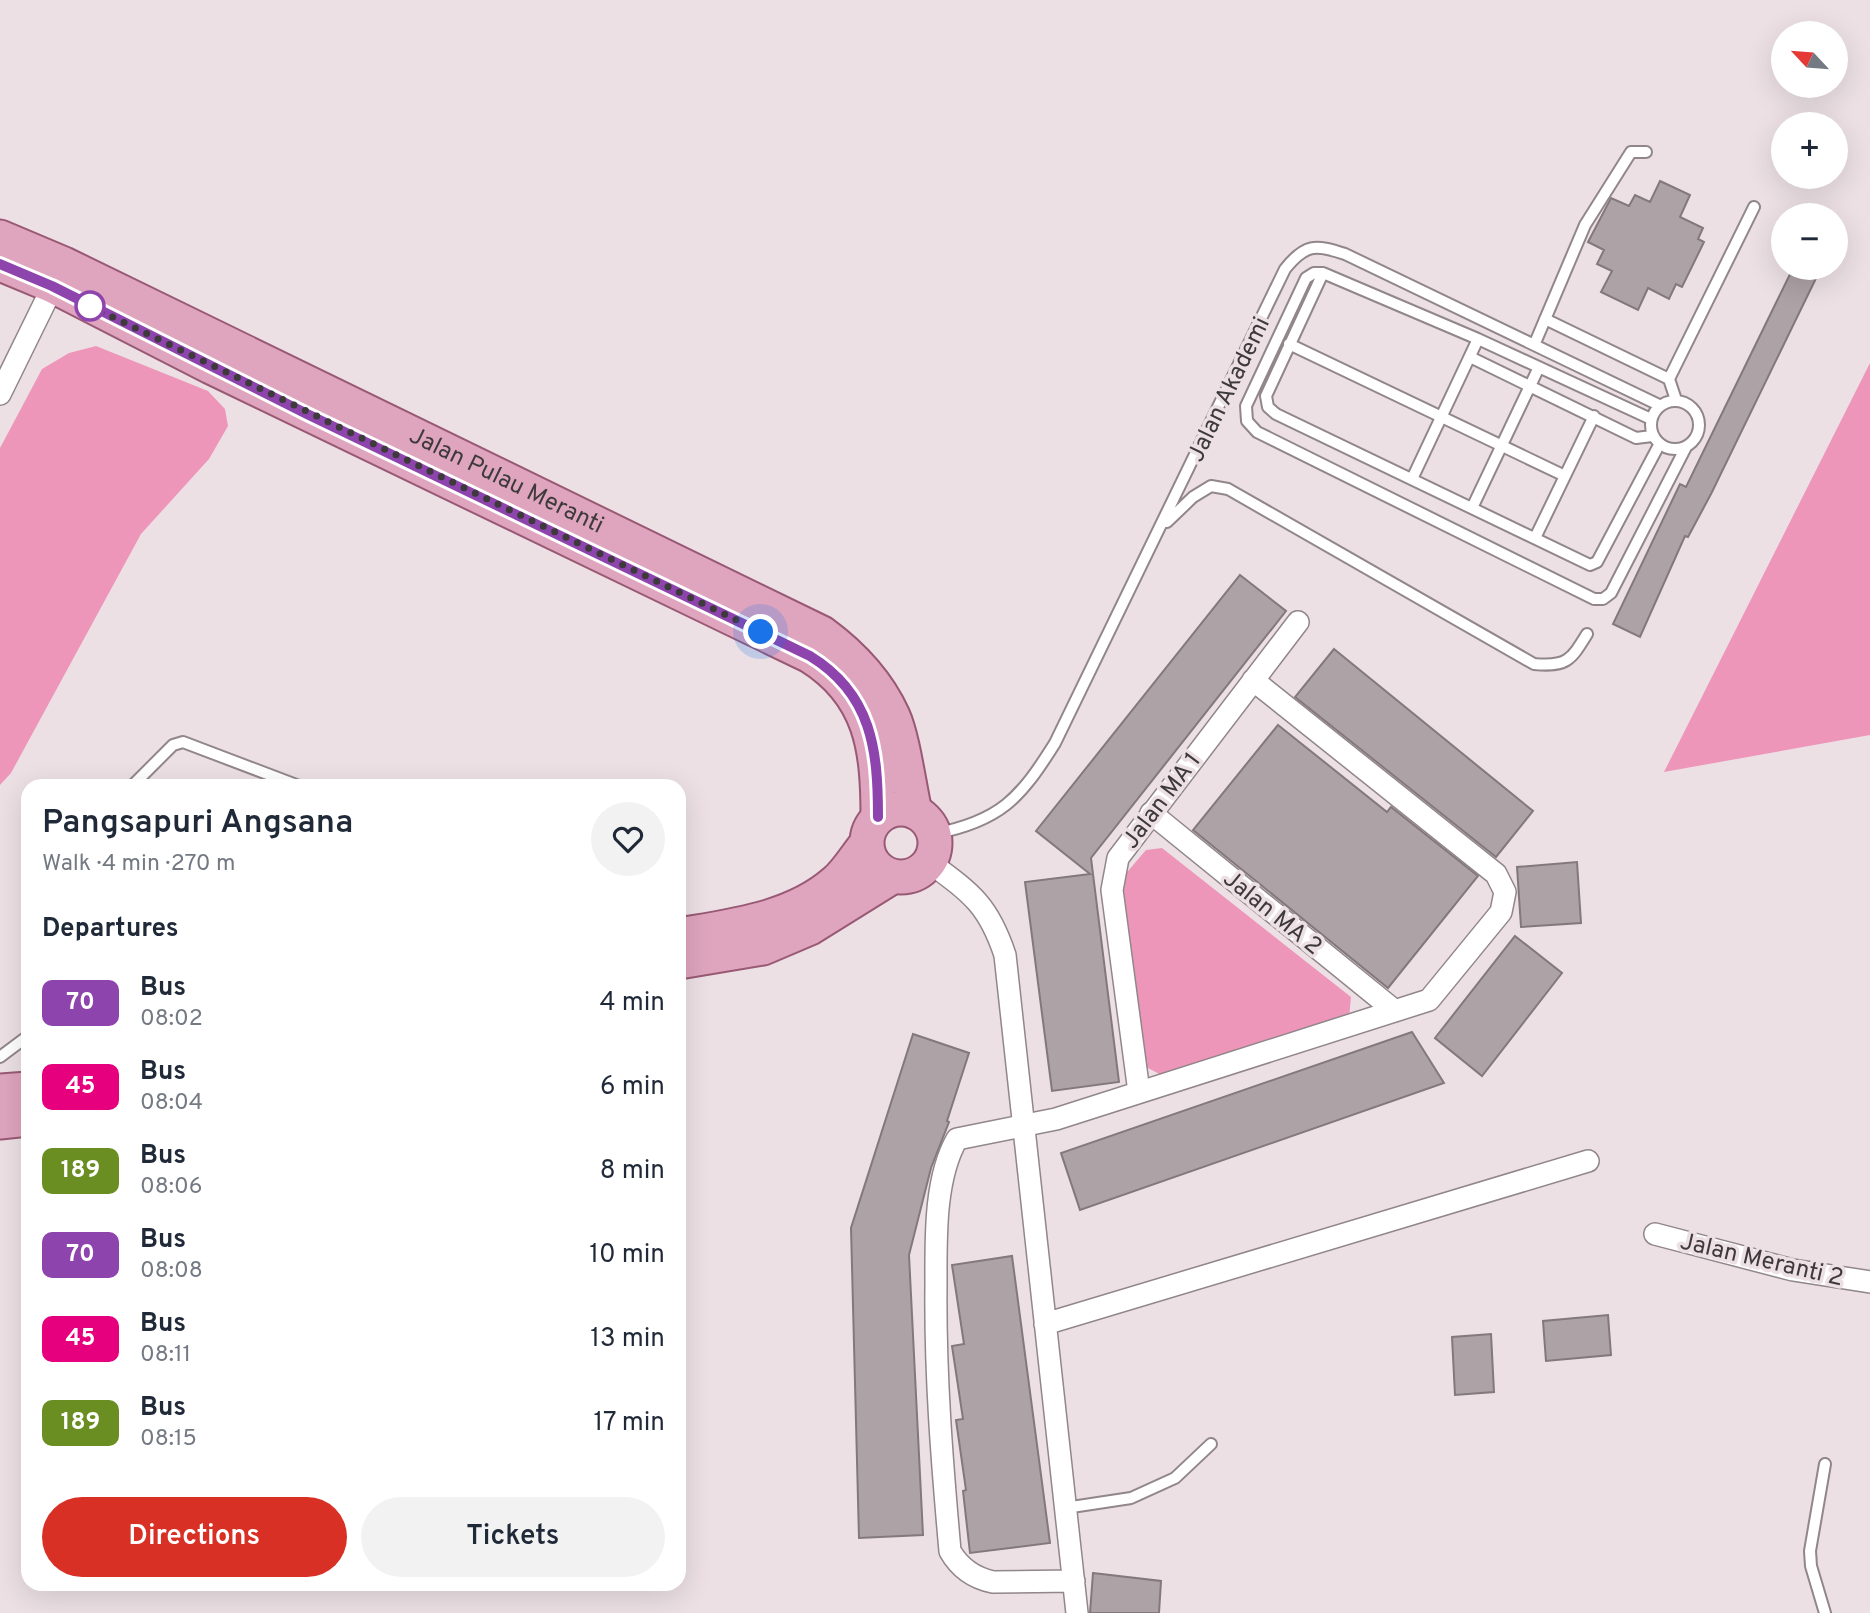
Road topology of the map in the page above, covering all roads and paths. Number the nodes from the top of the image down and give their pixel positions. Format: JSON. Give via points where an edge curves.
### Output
{"nodes":[{"id":1,"x":1646,"y":152,"type":"dead end"},
{"id":2,"x":1754,"y":207,"type":"dead end"},
{"id":3,"x":0,"y":237,"type":"edge"},
{"id":4,"x":0,"y":264,"type":"edge"},
{"id":5,"x":1323,"y":273,"type":"junction"},
{"id":6,"x":52,"y":286,"type":"junction"},
{"id":7,"x":1545,"y":319,"type":"junction"},
{"id":8,"x":1478,"y":339,"type":"junction"},
{"id":9,"x":1535,"y":343,"type":"junction"},
{"id":10,"x":1289,"y":344,"type":"junction"},
{"id":11,"x":1470,"y":357,"type":"junction"},
{"id":12,"x":1539,"y":367,"type":"junction"},
{"id":13,"x":1669,"y":379,"type":"junction"},
{"id":14,"x":1530,"y":386,"type":"junction"},
{"id":15,"x":0,"y":394,"type":"edge"},
{"id":16,"x":1676,"y":400,"type":"junction"},
{"id":17,"x":1659,"y":405,"type":"junction"},
{"id":18,"x":1594,"y":416,"type":"junction"},
{"id":19,"x":1441,"y":417,"type":"junction"},
{"id":20,"x":1651,"y":419,"type":"junction"},
{"id":21,"x":1656,"y":440,"type":"junction"},
{"id":22,"x":1502,"y":445,"type":"junction"},
{"id":23,"x":1686,"y":447,"type":"junction"},
{"id":24,"x":1565,"y":476,"type":"junction"},
{"id":25,"x":1412,"y":479,"type":"junction"},
{"id":26,"x":1472,"y":508,"type":"junction"},
{"id":27,"x":1162,"y":526,"type":"junction"},
{"id":28,"x":1535,"y":538,"type":"junction"},
{"id":29,"x":1298,"y":622,"type":"dead end"},
{"id":30,"x":1587,"y":634,"type":"dead end"},
{"id":31,"x":1253,"y":680,"type":"junction"},
{"id":32,"x":139,"y":779,"type":"edge"},
{"id":33,"x":281,"y":779,"type":"edge"},
{"id":34,"x":1151,"y":813,"type":"junction"},
{"id":35,"x":872,"y":831,"type":"junction"},
{"id":36,"x":926,"y":836,"type":"junction"},
{"id":37,"x":892,"y":877,"type":"junction"},
{"id":38,"x":686,"y":934,"type":"edge"},
{"id":39,"x":686,"y":961,"type":"edge"},
{"id":40,"x":1395,"y":1011,"type":"junction"},
{"id":41,"x":21,"y":1041,"type":"edge"},
{"id":42,"x":0,"y":1057,"type":"edge"},
{"id":43,"x":0,"y":1091,"type":"edge"},
{"id":44,"x":1139,"y":1093,"type":"junction"},
{"id":45,"x":21,"y":1115,"type":"edge"},
{"id":46,"x":1026,"y":1127,"type":"junction"},
{"id":47,"x":1588,"y":1161,"type":"dead end"},
{"id":48,"x":1655,"y":1234,"type":"dead end"},
{"id":49,"x":1870,"y":1282,"type":"edge"},
{"id":50,"x":1045,"y":1324,"type":"junction"},
{"id":51,"x":1211,"y":1444,"type":"dead end"},
{"id":52,"x":1825,"y":1464,"type":"dead end"},
{"id":53,"x":1065,"y":1508,"type":"junction"},
{"id":54,"x":1074,"y":1581,"type":"junction"},
{"id":55,"x":1077,"y":1613,"type":"edge"},
{"id":56,"x":1825,"y":1613,"type":"edge"}],
"edges":[{"from":1,"to":7,"type":"lane","via":[[1631,152],[1585,225]]},
{"from":2,"to":13,"type":"lane"},
{"from":3,"to":36,"type":"main road","name":"Jalan Pulau Meranti","via":[[822,633],[871,679],[894,717]]},
{"from":4,"to":6,"type":"main road","name":"Jalan Pulau Meranti"},
{"from":5,"to":8,"type":"lane"},
{"from":5,"to":10,"type":"lane"},
{"from":5,"to":23,"type":"lane","via":[[1306,278],[1246,407],[1247,421],[1256,432],[1594,598],[1611,593]]},
{"from":6,"to":15,"type":"street"},
{"from":6,"to":35,"type":"main road","name":"Jalan Pulau Meranti","via":[[836,672],[862,707],[878,766]]},
{"from":7,"to":9,"type":"lane"},
{"from":7,"to":13,"type":"lane"},
{"from":8,"to":11,"type":"lane"},
{"from":8,"to":12,"type":"lane"},
{"from":9,"to":17,"type":"lane","name":"Jalan Akademi"},
{"from":9,"to":27,"type":"lane","name":"Jalan Akademi","via":[[1345,254],[1321,246],[1298,252],[1285,269]]},
{"from":10,"to":19,"type":"lane"},
{"from":10,"to":25,"type":"lane","via":[[1266,396],[1268,407]]},
{"from":11,"to":14,"type":"lane"},
{"from":11,"to":19,"type":"lane"},
{"from":12,"to":14,"type":"lane"},
{"from":12,"to":20,"type":"lane"},
{"from":13,"to":16,"type":"lane"},
{"from":14,"to":18,"type":"lane"},
{"from":14,"to":22,"type":"lane"},
{"from":16,"to":17,"type":"lane"},
{"from":16,"to":23,"type":"lane","via":[[1697,413],[1700,426]]},
{"from":17,"to":20,"type":"lane"},
{"from":18,"to":21,"type":"lane","via":[[1636,438]]},
{"from":18,"to":24,"type":"lane"},
{"from":19,"to":22,"type":"lane"},
{"from":19,"to":25,"type":"lane"},
{"from":20,"to":21,"type":"lane"},
{"from":21,"to":23,"type":"lane","via":[[1672,450]]},
{"from":21,"to":28,"type":"lane","via":[[1597,562],[1590,565]]},
{"from":22,"to":24,"type":"lane"},
{"from":22,"to":26,"type":"lane"},
{"from":24,"to":28,"type":"lane"},
{"from":25,"to":26,"type":"lane"},
{"from":26,"to":28,"type":"lane"},
{"from":27,"to":30,"type":"lane","via":[[1211,486],[1228,489],[1534,664],[1555,666],[1572,658]]},
{"from":27,"to":36,"type":"lane","name":"Jalan Akademi","via":[[1035,775],[989,818]]},
{"from":29,"to":31,"type":"street","name":"Jalan MA 1"},
{"from":31,"to":34,"type":"street","name":"Jalan MA 1"},
{"from":31,"to":40,"type":"street","via":[[1496,874],[1506,892],[1501,912],[1429,1000]]},
{"from":32,"to":33,"type":"lane","via":[[173,745],[183,742]]},
{"from":34,"to":40,"type":"street","name":"Jalan MA 2"},
{"from":34,"to":44,"type":"street","name":"Jalan MA 1","via":[[1118,858],[1112,890]]},
{"from":35,"to":36,"type":"main road","via":[[896,809]]},
{"from":35,"to":37,"type":"main road","via":[[871,862]]},
{"from":35,"to":38,"type":"main road","via":[[835,883],[802,902],[755,922]]},
{"from":36,"to":37,"type":"main road","via":[[913,876]]},
{"from":36,"to":46,"type":"street","via":[[986,909],[1005,955]]},
{"from":37,"to":39,"type":"main road","via":[[810,928],[763,948]]},
{"from":40,"to":44,"type":"street"},
{"from":41,"to":42,"type":"lane"},
{"from":43,"to":45,"type":"main road"},
{"from":44,"to":46,"type":"street"},
{"from":46,"to":50,"type":"street"},
{"from":46,"to":54,"type":"street","via":[[957,1139],[937,1214],[935,1376],[950,1551],[957,1563],[980,1579]]},
{"from":47,"to":50,"type":"street"},
{"from":48,"to":49,"type":"street","name":"Jalan Meranti 2","via":[[1793,1270]]},
{"from":50,"to":53,"type":"street"},
{"from":51,"to":53,"type":"lane","via":[[1175,1478],[1132,1499]]},
{"from":52,"to":56,"type":"lane","via":[[1810,1551]]},
{"from":53,"to":54,"type":"street"},
{"from":54,"to":55,"type":"street"}]}
